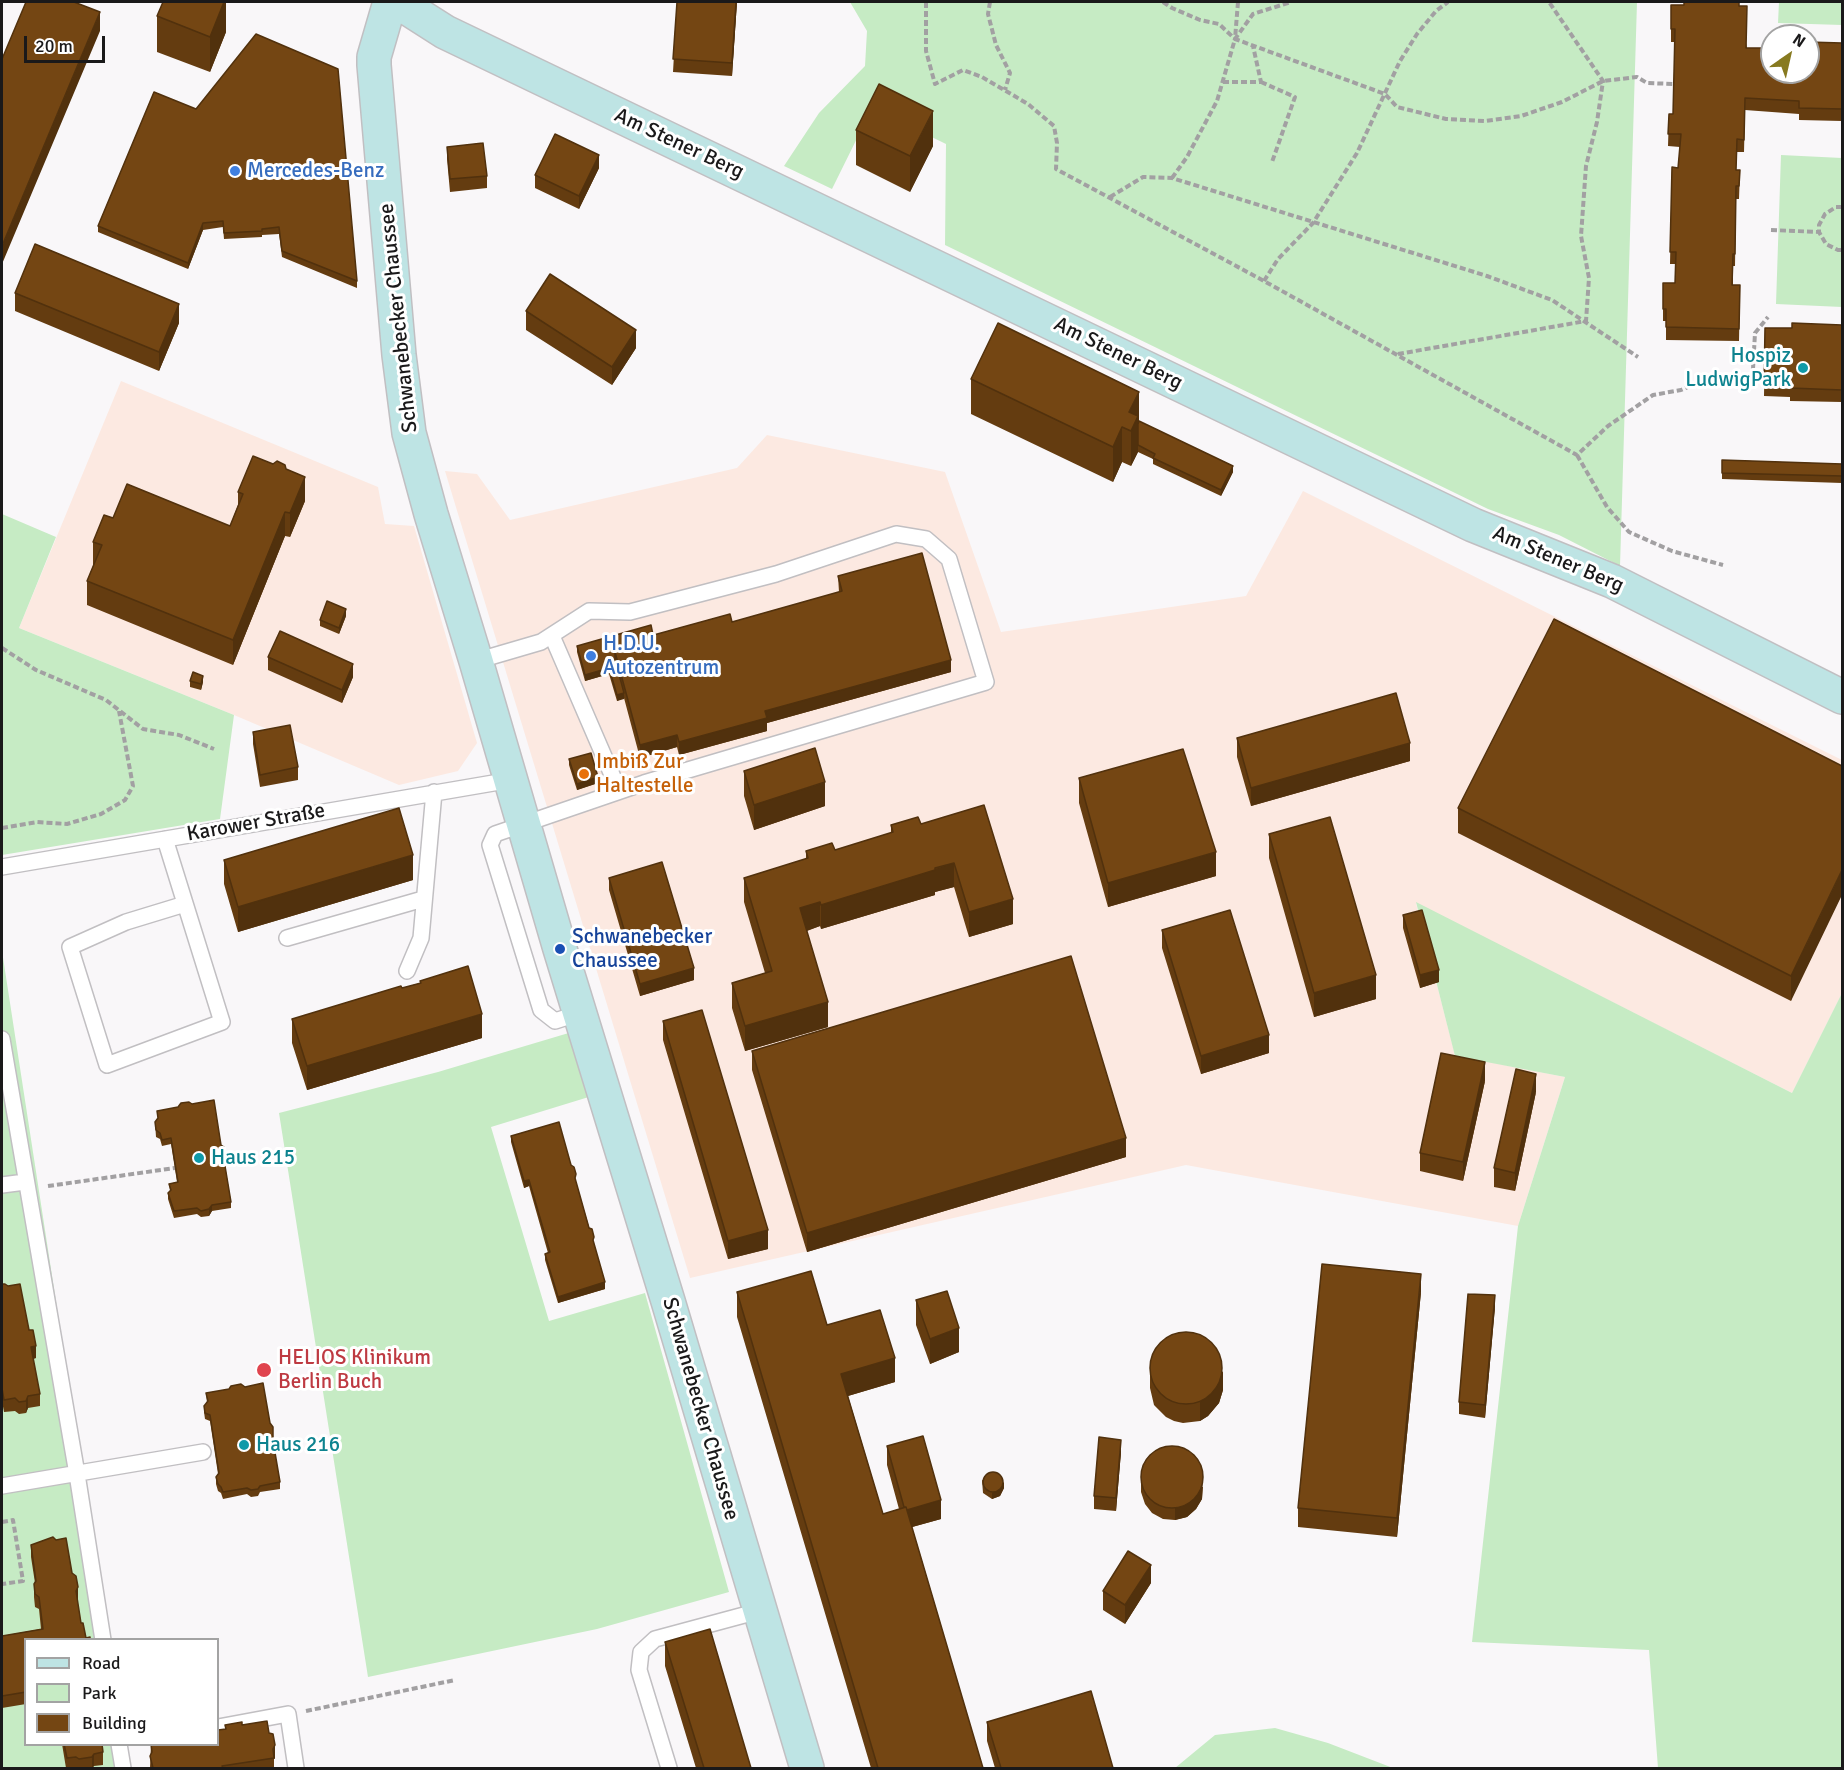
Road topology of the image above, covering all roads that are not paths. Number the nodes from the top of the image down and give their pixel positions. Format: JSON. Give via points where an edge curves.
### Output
{"nodes":[{"id":1,"x":390,"y":2,"type":"edge"},
{"id":2,"x":398,"y":2,"type":"edge"},
{"id":3,"x":552,"y":636,"type":"junction"},
{"id":4,"x":476,"y":661,"type":"junction"},
{"id":5,"x":1842,"y":697,"type":"edge"},
{"id":6,"x":511,"y":780,"type":"junction"},
{"id":7,"x":620,"y":791,"type":"junction"},
{"id":8,"x":434,"y":792,"type":"junction"},
{"id":9,"x":524,"y":823,"type":"junction"},
{"id":10,"x":165,"y":839,"type":"junction"},
{"id":11,"x":2,"y":867,"type":"edge"},
{"id":12,"x":423,"y":899,"type":"junction"},
{"id":13,"x":185,"y":904,"type":"junction"},
{"id":14,"x":287,"y":938,"type":"dead end"},
{"id":15,"x":407,"y":971,"type":"dead end"},
{"id":16,"x":2,"y":1039,"type":"edge"},
{"id":17,"x":2,"y":1185,"type":"edge"},
{"id":18,"x":26,"y":1186,"type":"junction"},
{"id":19,"x":203,"y":1452,"type":"dead end"},
{"id":20,"x":77,"y":1473,"type":"junction"},
{"id":21,"x":2,"y":1486,"type":"edge"},
{"id":22,"x":759,"y":1611,"type":"junction"},
{"id":23,"x":103,"y":1638,"type":"edge"},
{"id":24,"x":219,"y":1726,"type":"edge"},
{"id":25,"x":119,"y":1746,"type":"edge"},
{"id":26,"x":123,"y":1768,"type":"edge"},
{"id":27,"x":296,"y":1768,"type":"edge"},
{"id":28,"x":669,"y":1768,"type":"edge"},
{"id":29,"x":807,"y":1768,"type":"edge"}],
"edges":[{"from":1,"to":4,"type":"main road","name":"Schwanebecker Chaussee","via":[[374,57],[404,408],[431,514]]},
{"from":2,"to":5,"type":"main road","name":"Am Stener Berg","via":[[445,32],[1473,525],[1612,581]]},
{"from":3,"to":4,"type":"lane"},
{"from":3,"to":7,"type":"lane"},
{"from":3,"to":7,"type":"lane","via":[[590,611],[630,612],[776,574],[896,534],[926,538],[949,559],[986,682]]},
{"from":4,"to":6,"type":"main road","name":"Schwanebecker Chaussee"},
{"from":6,"to":8,"type":"lane","name":"Karower Straße"},
{"from":6,"to":9,"type":"main road","name":"Schwanebecker Chaussee"},
{"from":7,"to":9,"type":"lane"},
{"from":8,"to":10,"type":"lane","name":"Karower Straße"},
{"from":8,"to":12,"type":"lane"},
{"from":9,"to":22,"type":"main road","name":"Schwanebecker Chaussee"},
{"from":10,"to":11,"type":"lane","name":"Karower Straße"},
{"from":10,"to":13,"type":"lane"},
{"from":12,"to":14,"type":"lane"},
{"from":12,"to":15,"type":"lane","via":[[421,938]]},
{"from":13,"to":13,"type":"lane","via":[[222,1022],[107,1065],[70,947],[126,922]]},
{"from":16,"to":18,"type":"lane"},
{"from":17,"to":18,"type":"lane"},
{"from":18,"to":20,"type":"lane"},
{"from":19,"to":20,"type":"lane"},
{"from":20,"to":21,"type":"lane"},
{"from":20,"to":23,"type":"lane"},
{"from":22,"to":28,"type":"lane","via":[[655,1639],[641,1652],[639,1670]]},
{"from":22,"to":29,"type":"main road","name":"Schwanebecker Chaussee"},
{"from":24,"to":27,"type":"lane","via":[[288,1714]]},
{"from":25,"to":26,"type":"lane"}]}
